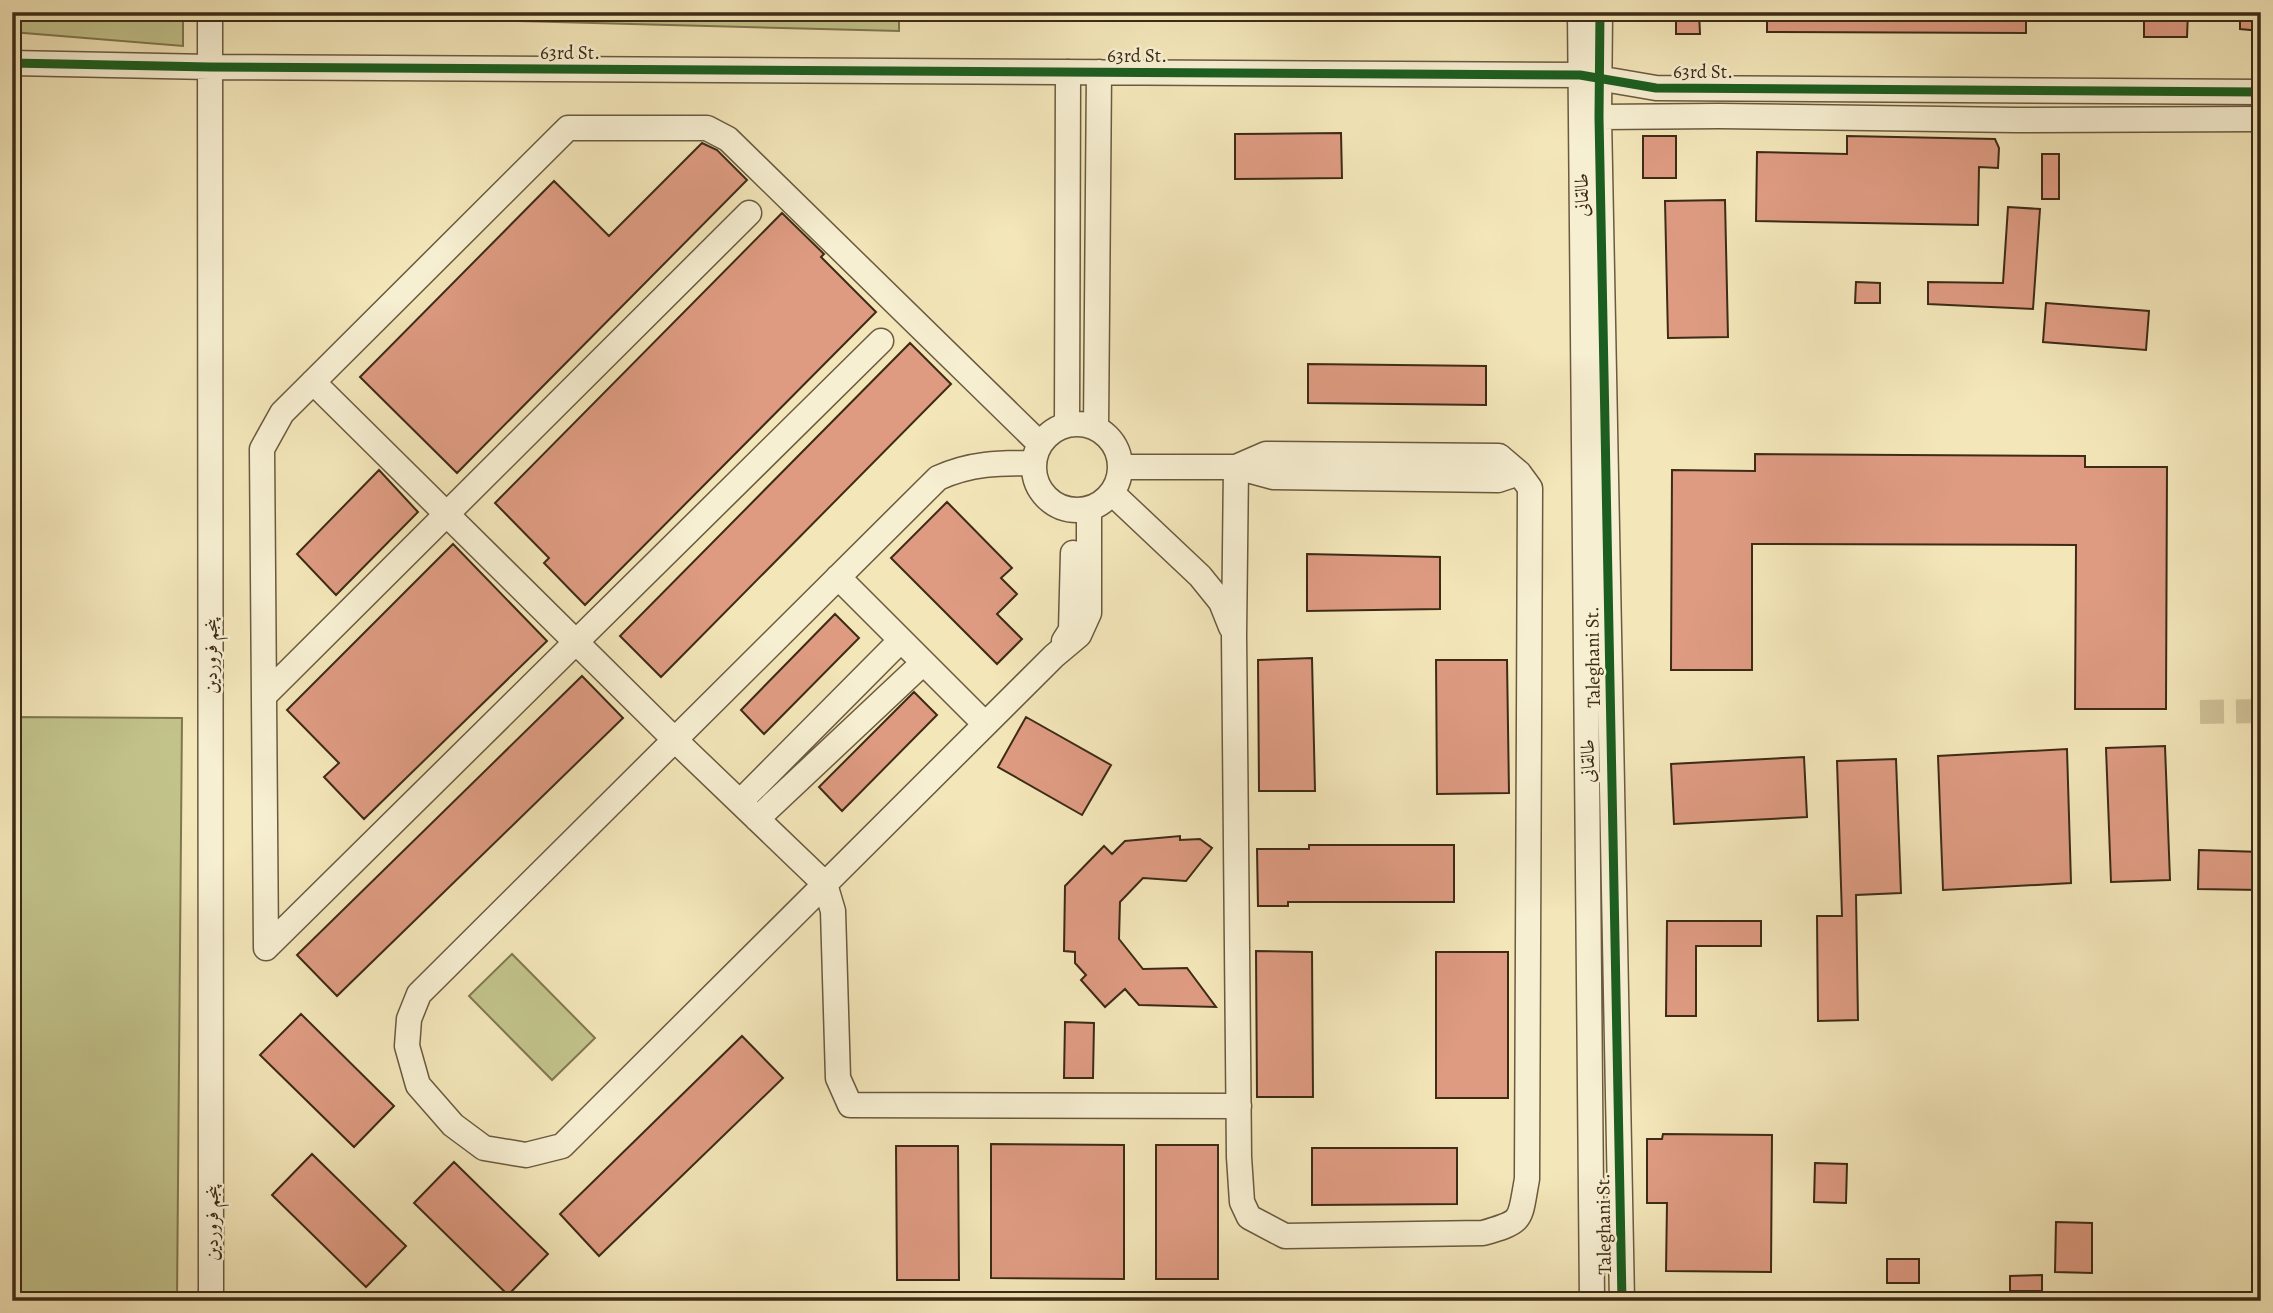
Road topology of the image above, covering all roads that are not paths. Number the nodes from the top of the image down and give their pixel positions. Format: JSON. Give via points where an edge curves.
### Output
{"nodes":[{"id":1,"x":210,"y":12,"type":"edge"},
{"id":2,"x":1580,"y":12,"type":"edge"},
{"id":3,"x":1600,"y":12,"type":"edge"},
{"id":4,"x":12,"y":63,"type":"edge"},
{"id":5,"x":210,"y":67,"type":"junction"},
{"id":6,"x":1068,"y":72,"type":"junction"},
{"id":7,"x":1099,"y":72,"type":"junction"},
{"id":8,"x":1589,"y":77,"type":"junction"},
{"id":9,"x":2261,"y":92,"type":"edge"},
{"id":10,"x":1599,"y":117,"type":"junction"},
{"id":11,"x":2261,"y":119,"type":"edge"},
{"id":12,"x":749,"y":213,"type":"dead end"},
{"id":13,"x":881,"y":341,"type":"dead end"},
{"id":14,"x":313,"y":382,"type":"junction"},
{"id":15,"x":1067,"y":425,"type":"junction"},
{"id":16,"x":1096,"y":428,"type":"junction"},
{"id":17,"x":1037,"y":454,"type":"junction"},
{"id":18,"x":1121,"y":467,"type":"junction"},
{"id":19,"x":1236,"y":467,"type":"junction"},
{"id":20,"x":1112,"y":493,"type":"junction"},
{"id":21,"x":1081,"y":510,"type":"junction"},
{"id":22,"x":447,"y":515,"type":"junction"},
{"id":23,"x":838,"y":578,"type":"junction"},
{"id":24,"x":1234,"y":635,"type":"junction"},
{"id":25,"x":901,"y":640,"type":"junction"},
{"id":26,"x":576,"y":642,"type":"junction"},
{"id":27,"x":923,"y":663,"type":"junction"},
{"id":28,"x":264,"y":696,"type":"junction"},
{"id":29,"x":985,"y":724,"type":"junction"},
{"id":30,"x":675,"y":740,"type":"junction"},
{"id":31,"x":749,"y":811,"type":"junction"},
{"id":32,"x":825,"y":884,"type":"junction"},
{"id":33,"x":1239,"y":1106,"type":"junction"},
{"id":34,"x":211,"y":1301,"type":"edge"},
{"id":35,"x":1592,"y":1301,"type":"edge"},
{"id":36,"x":1622,"y":1301,"type":"edge"}],
"edges":[{"from":1,"to":5,"type":"street","name":"پنجم فروردین"},
{"from":2,"to":8,"type":"street","name":"طالقانی"},
{"from":3,"to":8,"type":"street","name":"Taleghani St."},
{"from":4,"to":5,"type":"street","name":"63rd St."},
{"from":5,"to":6,"type":"street","name":"63rd St."},
{"from":5,"to":34,"type":"street","name":"پنجم فروردین"},
{"from":6,"to":7,"type":"street","name":"63rd St."},
{"from":6,"to":15,"type":"street"},
{"from":7,"to":8,"type":"street","name":"63rd St."},
{"from":7,"to":16,"type":"street"},
{"from":8,"to":9,"type":"street","name":"63rd St.","via":[[1656,88]]},
{"from":8,"to":10,"type":"street","name":"Taleghani St."},
{"from":8,"to":35,"type":"street","name":"طالقانی"},
{"from":10,"to":11,"type":"street"},
{"from":10,"to":36,"type":"street","name":"Taleghani St."},
{"from":12,"to":22,"type":"street"},
{"from":13,"to":26,"type":"street"},
{"from":14,"to":17,"type":"street","via":[[568,128],[707,128],[728,139]]},
{"from":14,"to":22,"type":"street"},
{"from":14,"to":28,"type":"street","via":[[282,413],[262,449]]},
{"from":15,"to":16,"type":"street"},
{"from":15,"to":17,"type":"street","via":[[1049,433]]},
{"from":16,"to":18,"type":"street","via":[[1112,440]]},
{"from":17,"to":21,"type":"street","via":[[1034,473],[1047,499],[1060,507]]},
{"from":17,"to":23,"type":"street","via":[[960,468],[938,478]]},
{"from":18,"to":19,"type":"street"},
{"from":18,"to":20,"type":"street"},
{"from":19,"to":24,"type":"street"},
{"from":19,"to":33,"type":"street","via":[[1273,477],[1498,480],[1520,473],[1530,488],[1527,1179],[1520,1217],[1511,1225],[1483,1233],[1284,1236],[1249,1217],[1242,1202]]},
{"from":20,"to":21,"type":"street","via":[[1102,503]]},
{"from":20,"to":24,"type":"street","via":[[1200,576],[1221,602]]},
{"from":21,"to":29,"type":"street","via":[[1071,630],[1054,656]]},
{"from":22,"to":26,"type":"street"},
{"from":22,"to":28,"type":"street"},
{"from":23,"to":25,"type":"street"},
{"from":23,"to":30,"type":"street"},
{"from":24,"to":33,"type":"street"},
{"from":25,"to":27,"type":"street"},
{"from":25,"to":31,"type":"street"},
{"from":26,"to":28,"type":"street","via":[[266,948]]},
{"from":26,"to":30,"type":"street"},
{"from":27,"to":29,"type":"street"},
{"from":27,"to":31,"type":"street"},
{"from":29,"to":32,"type":"street"},
{"from":30,"to":31,"type":"street"},
{"from":30,"to":32,"type":"street","via":[[419,994],[409,1018],[407,1046],[418,1084],[453,1125],[484,1148],[527,1155],[562,1146]]},
{"from":31,"to":32,"type":"street"},
{"from":32,"to":33,"type":"street","via":[[833,911],[838,1078],[850,1105]]}]}
